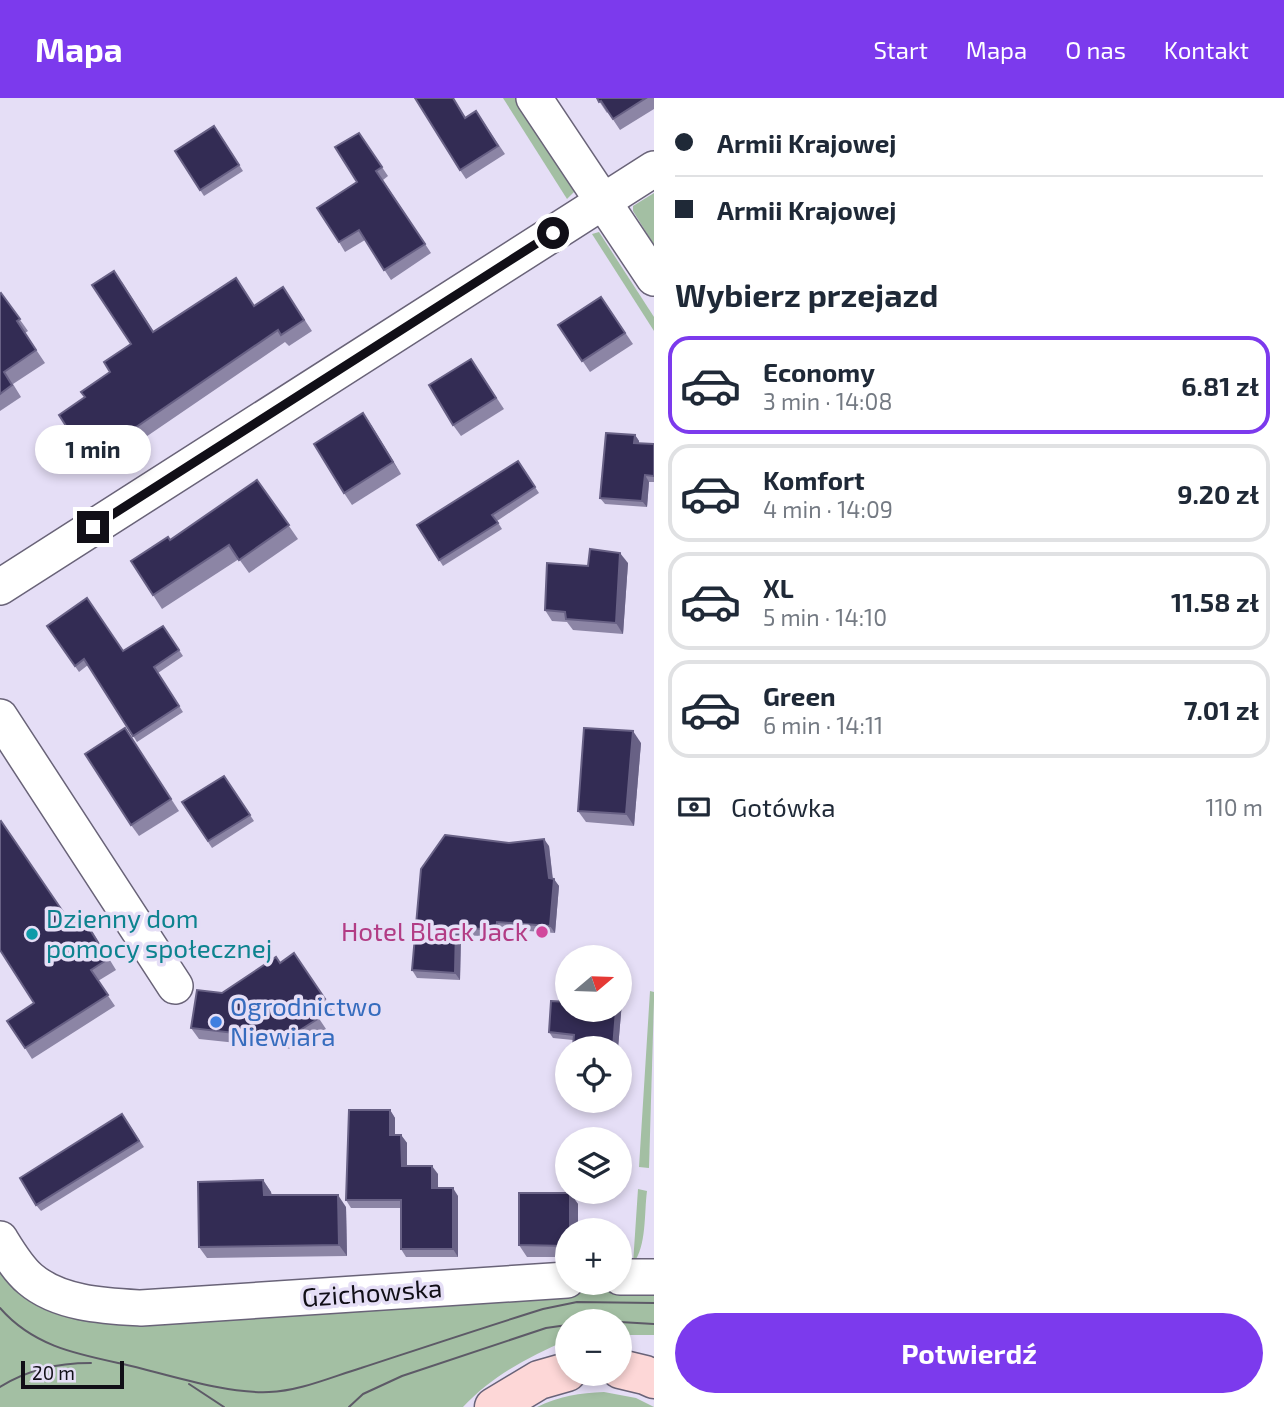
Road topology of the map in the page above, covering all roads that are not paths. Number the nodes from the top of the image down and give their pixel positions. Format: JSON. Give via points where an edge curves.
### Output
{"nodes":[{"id":1,"x":534,"y":98,"type":"edge"},
{"id":2,"x":654,"y":169,"type":"edge"},
{"id":3,"x":601,"y":202,"type":"junction"},
{"id":4,"x":654,"y":278,"type":"edge"},
{"id":5,"x":0,"y":587,"type":"edge"},
{"id":6,"x":0,"y":717,"type":"edge"},
{"id":7,"x":175,"y":986,"type":"dead end"},
{"id":8,"x":0,"y":1239,"type":"edge"},
{"id":9,"x":632,"y":1277,"type":"edge"},
{"id":10,"x":654,"y":1277,"type":"edge"},
{"id":11,"x":555,"y":1281,"type":"edge"},
{"id":12,"x":555,"y":1375,"type":"edge"},
{"id":13,"x":494,"y":1407,"type":"edge"}],
"edges":[{"from":1,"to":3,"type":"street"},
{"from":2,"to":3,"type":"street"},
{"from":3,"to":4,"type":"street"},
{"from":3,"to":5,"type":"street"},
{"from":6,"to":7,"type":"street"},
{"from":8,"to":11,"type":"street","name":"Gzichowska","via":[[29,1279],[52,1293],[111,1306],[141,1308]]},
{"from":9,"to":10,"type":"street"},
{"from":12,"to":13,"type":"main road"}]}
